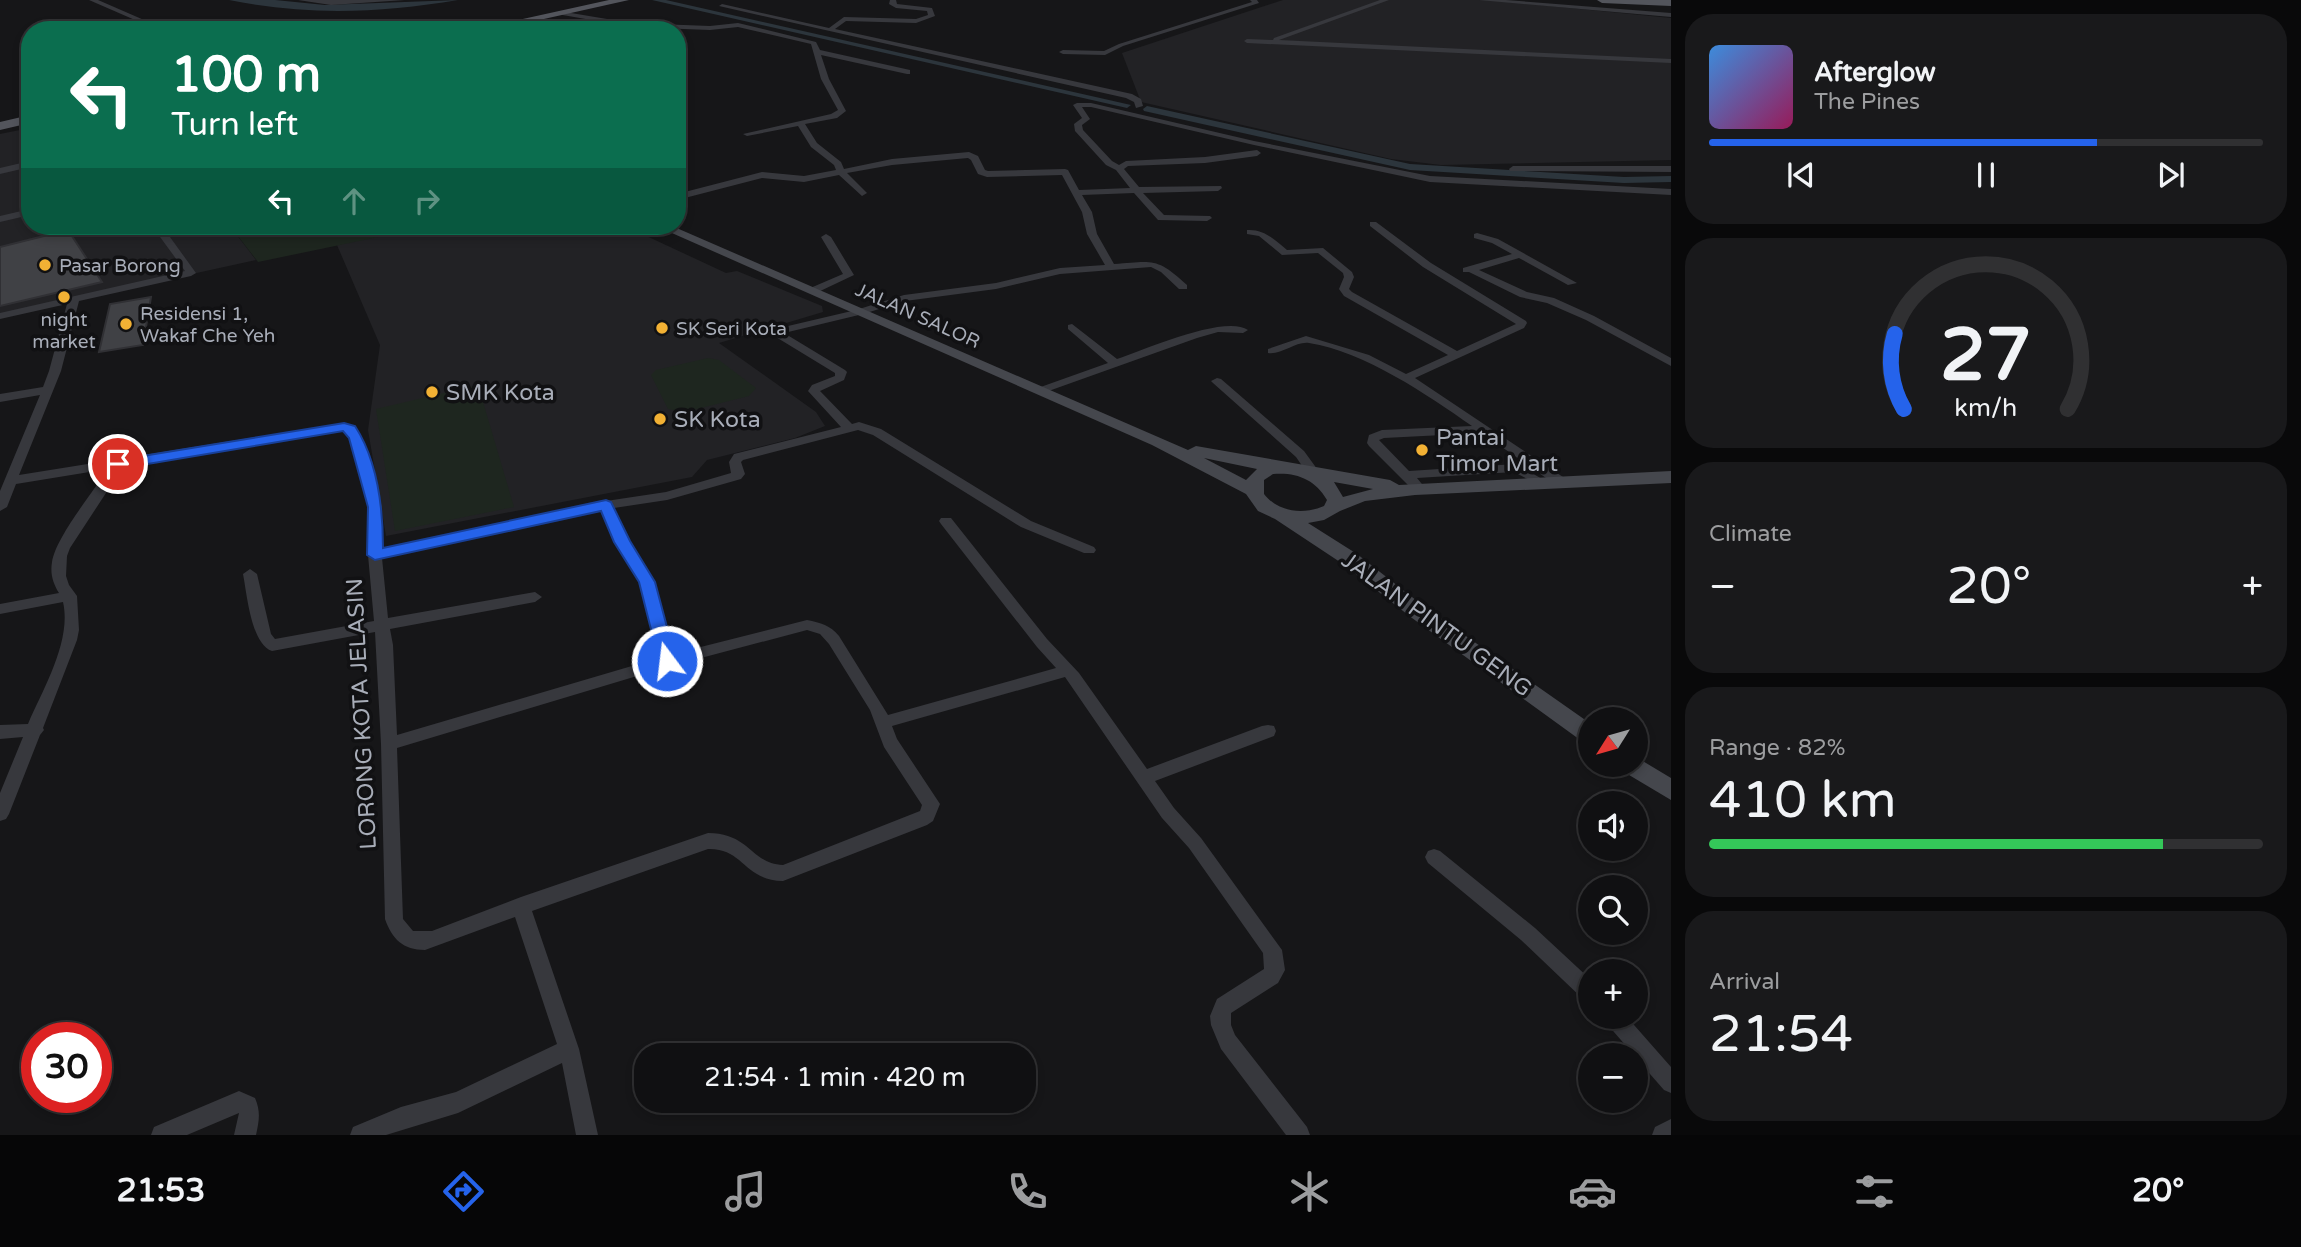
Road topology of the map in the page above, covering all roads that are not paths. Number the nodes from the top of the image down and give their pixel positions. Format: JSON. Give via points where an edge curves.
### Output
{"nodes":[{"id":1,"x":92,"y":0,"type":"edge"},
{"id":2,"x":301,"y":0,"type":"edge"},
{"id":3,"x":402,"y":0,"type":"edge"},
{"id":4,"x":602,"y":0,"type":"edge"},
{"id":5,"x":624,"y":0,"type":"edge"},
{"id":6,"x":893,"y":0,"type":"edge"},
{"id":7,"x":1253,"y":0,"type":"edge"},
{"id":8,"x":1386,"y":0,"type":"edge"},
{"id":9,"x":1482,"y":0,"type":"edge"},
{"id":10,"x":1602,"y":0,"type":"edge"},
{"id":11,"x":1656,"y":0,"type":"edge"},
{"id":12,"x":1671,"y":2,"type":"edge"},
{"id":13,"x":722,"y":6,"type":"dead end"},
{"id":14,"x":559,"y":13,"type":"junction"},
{"id":15,"x":1671,"y":15,"type":"edge"},
{"id":16,"x":603,"y":20,"type":"joint"},
{"id":17,"x":142,"y":21,"type":"edge"},
{"id":18,"x":509,"y":21,"type":"edge"},
{"id":19,"x":516,"y":21,"type":"edge"},
{"id":20,"x":610,"y":21,"type":"edge"},
{"id":21,"x":686,"y":27,"type":"edge"},
{"id":22,"x":830,"y":30,"type":"junction"},
{"id":23,"x":1247,"y":41,"type":"dead end"},
{"id":24,"x":1268,"y":42,"type":"junction"},
{"id":25,"x":815,"y":51,"type":"junction"},
{"id":26,"x":1063,"y":52,"type":"dead end"},
{"id":27,"x":1671,"y":61,"type":"edge"},
{"id":28,"x":907,"y":72,"type":"dead end"},
{"id":29,"x":1139,"y":106,"type":"dead end"},
{"id":30,"x":800,"y":123,"type":"junction"},
{"id":31,"x":21,"y":124,"type":"edge"},
{"id":32,"x":0,"y":128,"type":"edge"},
{"id":33,"x":747,"y":134,"type":"dead end"},
{"id":34,"x":1257,"y":153,"type":"dead end"},
{"id":35,"x":21,"y":166,"type":"edge"},
{"id":36,"x":1119,"y":168,"type":"junction"},
{"id":37,"x":1513,"y":169,"type":"dead end"},
{"id":38,"x":1671,"y":169,"type":"edge"},
{"id":39,"x":0,"y":171,"type":"edge"},
{"id":40,"x":841,"y":172,"type":"junction"},
{"id":41,"x":1218,"y":188,"type":"dead end"},
{"id":42,"x":1136,"y":190,"type":"junction"},
{"id":43,"x":1671,"y":191,"type":"edge"},
{"id":44,"x":1077,"y":192,"type":"junction"},
{"id":45,"x":862,"y":193,"type":"dead end"},
{"id":46,"x":686,"y":195,"type":"edge"},
{"id":47,"x":21,"y":214,"type":"edge"},
{"id":48,"x":1207,"y":218,"type":"dead end"},
{"id":49,"x":0,"y":219,"type":"edge"},
{"id":50,"x":1373,"y":224,"type":"dead end"},
{"id":51,"x":1250,"y":232,"type":"dead end"},
{"id":52,"x":164,"y":235,"type":"edge"},
{"id":53,"x":683,"y":235,"type":"edge"},
{"id":54,"x":1477,"y":236,"type":"dead end"},
{"id":55,"x":826,"y":237,"type":"dead end"},
{"id":56,"x":1519,"y":255,"type":"junction"},
{"id":57,"x":1111,"y":267,"type":"junction"},
{"id":58,"x":1469,"y":270,"type":"junction"},
{"id":59,"x":1445,"y":275,"type":"junction"},
{"id":60,"x":1572,"y":283,"type":"dead end"},
{"id":61,"x":1183,"y":287,"type":"dead end"},
{"id":62,"x":812,"y":291,"type":"junction"},
{"id":63,"x":74,"y":299,"type":"junction"},
{"id":64,"x":859,"y":312,"type":"junction"},
{"id":65,"x":0,"y":316,"type":"edge"},
{"id":66,"x":1072,"y":327,"type":"dead end"},
{"id":67,"x":1243,"y":330,"type":"dead end"},
{"id":68,"x":1272,"y":351,"type":"dead end"},
{"id":69,"x":1455,"y":354,"type":"junction"},
{"id":70,"x":1671,"y":363,"type":"edge"},
{"id":71,"x":1116,"y":364,"type":"junction"},
{"id":72,"x":1406,"y":378,"type":"junction"},
{"id":73,"x":1217,"y":381,"type":"dead end"},
{"id":74,"x":47,"y":390,"type":"junction"},
{"id":75,"x":1039,"y":391,"type":"junction"},
{"id":76,"x":0,"y":398,"type":"edge"},
{"id":77,"x":848,"y":427,"type":"junction"},
{"id":78,"x":1485,"y":429,"type":"junction"},
{"id":79,"x":1158,"y":441,"type":"junction"},
{"id":80,"x":118,"y":464,"type":"junction"},
{"id":81,"x":1278,"y":468,"type":"junction"},
{"id":82,"x":1309,"y":472,"type":"junction"},
{"id":83,"x":1671,"y":477,"type":"edge"},
{"id":84,"x":10,"y":481,"type":"junction"},
{"id":85,"x":1562,"y":482,"type":"junction"},
{"id":86,"x":1413,"y":484,"type":"junction"},
{"id":87,"x":1254,"y":491,"type":"junction"},
{"id":88,"x":606,"y":505,"type":"junction"},
{"id":89,"x":0,"y":507,"type":"edge"},
{"id":90,"x":1328,"y":511,"type":"junction"},
{"id":91,"x":1281,"y":514,"type":"junction"},
{"id":92,"x":946,"y":520,"type":"dead end"},
{"id":93,"x":1089,"y":550,"type":"dead end"},
{"id":94,"x":375,"y":555,"type":"junction"},
{"id":95,"x":1350,"y":559,"type":"junction"},
{"id":96,"x":250,"y":574,"type":"dead end"},
{"id":97,"x":69,"y":596,"type":"junction"},
{"id":98,"x":535,"y":597,"type":"dead end"},
{"id":99,"x":0,"y":609,"type":"edge"},
{"id":100,"x":382,"y":626,"type":"junction"},
{"id":101,"x":667,"y":661,"type":"junction"},
{"id":102,"x":1068,"y":670,"type":"junction"},
{"id":103,"x":882,"y":723,"type":"junction"},
{"id":104,"x":1578,"y":727,"type":"edge"},
{"id":105,"x":36,"y":730,"type":"junction"},
{"id":106,"x":1268,"y":731,"type":"dead end"},
{"id":107,"x":0,"y":732,"type":"edge"},
{"id":108,"x":389,"y":744,"type":"junction"},
{"id":109,"x":1648,"y":775,"type":"edge"},
{"id":110,"x":1143,"y":778,"type":"junction"},
{"id":111,"x":1671,"y":790,"type":"edge"},
{"id":112,"x":0,"y":814,"type":"edge"},
{"id":113,"x":1434,"y":857,"type":"dead end"},
{"id":114,"x":521,"y":906,"type":"junction"},
{"id":115,"x":1578,"y":981,"type":"edge"},
{"id":116,"x":1624,"y":1029,"type":"edge"},
{"id":117,"x":569,"y":1049,"type":"junction"},
{"id":118,"x":1671,"y":1083,"type":"edge"},
{"id":119,"x":1671,"y":1130,"type":"edge"},
{"id":120,"x":162,"y":1135,"type":"edge"},
{"id":121,"x":245,"y":1135,"type":"edge"},
{"id":122,"x":361,"y":1135,"type":"edge"},
{"id":123,"x":587,"y":1135,"type":"edge"},
{"id":124,"x":1299,"y":1135,"type":"edge"},
{"id":125,"x":1663,"y":1135,"type":"edge"}],
"edges":[{"from":1,"to":17,"type":"street"},
{"from":2,"to":3,"type":"street"},
{"from":4,"to":18,"type":"main road"},
{"from":5,"to":14,"type":"main road"},
{"from":6,"to":22,"type":"street","via":[[893,5],[900,7],[930,9],[932,16],[916,21],[844,19]]},
{"from":7,"to":26,"type":"street","via":[[1256,3],[1110,52]]},
{"from":8,"to":24,"type":"street"},
{"from":9,"to":15,"type":"street"},
{"from":10,"to":12,"type":"main road"},
{"from":11,"to":12,"type":"main road"},
{"from":13,"to":22,"type":"street"},
{"from":14,"to":16,"type":"street"},
{"from":14,"to":19,"type":"main road"},
{"from":16,"to":20,"type":"street"},
{"from":21,"to":25,"type":"street","via":[[738,25],[814,43]]},
{"from":22,"to":29,"type":"street","via":[[1129,96]]},
{"from":23,"to":24,"type":"street"},
{"from":24,"to":27,"type":"street"},
{"from":25,"to":28,"type":"street"},
{"from":25,"to":30,"type":"street","via":[[842,111]]},
{"from":30,"to":33,"type":"street"},
{"from":30,"to":40,"type":"street"},
{"from":31,"to":32,"type":"main road"},
{"from":34,"to":36,"type":"street"},
{"from":35,"to":39,"type":"street"},
{"from":36,"to":42,"type":"street"},
{"from":36,"to":43,"type":"street","via":[[1076,127],[1086,119],[1077,104],[1430,179]]},
{"from":37,"to":38,"type":"street"},
{"from":40,"to":44,"type":"street","via":[[964,154],[975,158],[981,172],[987,174],[1062,171]]},
{"from":40,"to":45,"type":"street"},
{"from":40,"to":46,"type":"street","via":[[794,180],[762,175]]},
{"from":41,"to":42,"type":"street"},
{"from":42,"to":44,"type":"street"},
{"from":42,"to":48,"type":"street","via":[[1161,218]]},
{"from":44,"to":57,"type":"street","via":[[1092,234]]},
{"from":47,"to":49,"type":"street"},
{"from":50,"to":59,"type":"street"},
{"from":51,"to":69,"type":"street","via":[[1264,236],[1285,253],[1320,250],[1347,272],[1343,289],[1348,294]]},
{"from":52,"to":63,"type":"street","via":[[191,273]]},
{"from":53,"to":62,"type":"main road","name":"JALAN SALOR"},
{"from":54,"to":56,"type":"street"},
{"from":55,"to":62,"type":"street","via":[[849,275]]},
{"from":56,"to":58,"type":"street"},
{"from":56,"to":60,"type":"street"},
{"from":57,"to":61,"type":"street","via":[[1153,264]]},
{"from":57,"to":64,"type":"street","via":[[1060,271],[996,286],[904,298]]},
{"from":58,"to":59,"type":"street"},
{"from":58,"to":70,"type":"street","via":[[1582,314]]},
{"from":59,"to":69,"type":"street","via":[[1522,323]]},
{"from":62,"to":64,"type":"main road","name":"JALAN SALOR"},
{"from":63,"to":65,"type":"street"},
{"from":63,"to":74,"type":"street"},
{"from":64,"to":75,"type":"main road","name":"JALAN SALOR"},
{"from":64,"to":77,"type":"street","via":[[775,332],[841,372],[840,378],[814,391]]},
{"from":66,"to":71,"type":"street"},
{"from":67,"to":71,"type":"street","via":[[1218,329]]},
{"from":68,"to":72,"type":"street","via":[[1309,339],[1365,357]]},
{"from":69,"to":72,"type":"street"},
{"from":71,"to":75,"type":"street"},
{"from":72,"to":78,"type":"street"},
{"from":73,"to":82,"type":"street","via":[[1300,454]]},
{"from":74,"to":76,"type":"street"},
{"from":74,"to":84,"type":"street"},
{"from":75,"to":79,"type":"main road","name":"JALAN SALOR"},
{"from":77,"to":88,"type":"street","via":[[738,457],[738,474],[733,478],[667,496]]},
{"from":77,"to":93,"type":"street","via":[[871,429],[1026,524]]},
{"from":78,"to":85,"type":"street"},
{"from":78,"to":86,"type":"street","via":[[1373,438]]},
{"from":79,"to":81,"type":"main road","name":"JALAN SALOR"},
{"from":79,"to":87,"type":"main road","name":"JALAN SALOR"},
{"from":80,"to":84,"type":"street","name":"LORONG KOTA JELASIN"},
{"from":80,"to":94,"type":"street","name":"LORONG KOTA JELASIN","via":[[350,429],[375,507]]},
{"from":80,"to":97,"type":"street","via":[[63,547],[57,574]]},
{"from":81,"to":82,"type":"main road"},
{"from":81,"to":87,"type":"main road","via":[[1255,478]]},
{"from":82,"to":86,"type":"main road"},
{"from":82,"to":90,"type":"main road","via":[[1325,482],[1335,498]]},
{"from":83,"to":85,"type":"main road"},
{"from":84,"to":89,"type":"street"},
{"from":85,"to":86,"type":"main road"},
{"from":86,"to":90,"type":"main road","via":[[1362,496]]},
{"from":87,"to":91,"type":"main road","via":[[1268,508]]},
{"from":88,"to":94,"type":"street"},
{"from":88,"to":101,"type":"street","via":[[647,582]]},
{"from":90,"to":91,"type":"main road","via":[[1308,519]]},
{"from":90,"to":95,"type":"main road"},
{"from":91,"to":95,"type":"main road","name":"JALAN PINTU GENG"},
{"from":92,"to":102,"type":"street"},
{"from":94,"to":100,"type":"street","name":"LORONG KOTA JELASIN"},
{"from":95,"to":104,"type":"main road","name":"JALAN PINTU GENG"},
{"from":96,"to":100,"type":"street","via":[[264,636],[272,645]]},
{"from":97,"to":99,"type":"street"},
{"from":97,"to":105,"type":"street","via":[[74,624]]},
{"from":98,"to":100,"type":"street"},
{"from":100,"to":108,"type":"street","name":"LORONG KOTA JELASIN"},
{"from":101,"to":103,"type":"street","via":[[817,626],[834,640]]},
{"from":101,"to":108,"type":"street"},
{"from":102,"to":103,"type":"street"},
{"from":102,"to":110,"type":"street"},
{"from":103,"to":114,"type":"street","name":"LORONG KOTA JELASIN","via":[[931,804],[921,820],[783,873],[760,869],[730,841],[708,841]]},
{"from":105,"to":107,"type":"street"},
{"from":105,"to":112,"type":"street"},
{"from":106,"to":110,"type":"street"},
{"from":108,"to":114,"type":"street","name":"LORONG KOTA JELASIN","via":[[397,929],[406,939],[432,940]]},
{"from":109,"to":111,"type":"main road"},
{"from":110,"to":124,"type":"street","via":[[1272,950],[1275,970],[1224,1006],[1219,1014],[1221,1028]]},
{"from":113,"to":115,"type":"street"},
{"from":114,"to":117,"type":"street"},
{"from":116,"to":118,"type":"street"},
{"from":117,"to":122,"type":"street","via":[[458,1102]]},
{"from":117,"to":123,"type":"street"},
{"from":119,"to":125,"type":"street"},
{"from":120,"to":121,"type":"street","via":[[239,1102],[248,1105],[250,1115]]}]}
